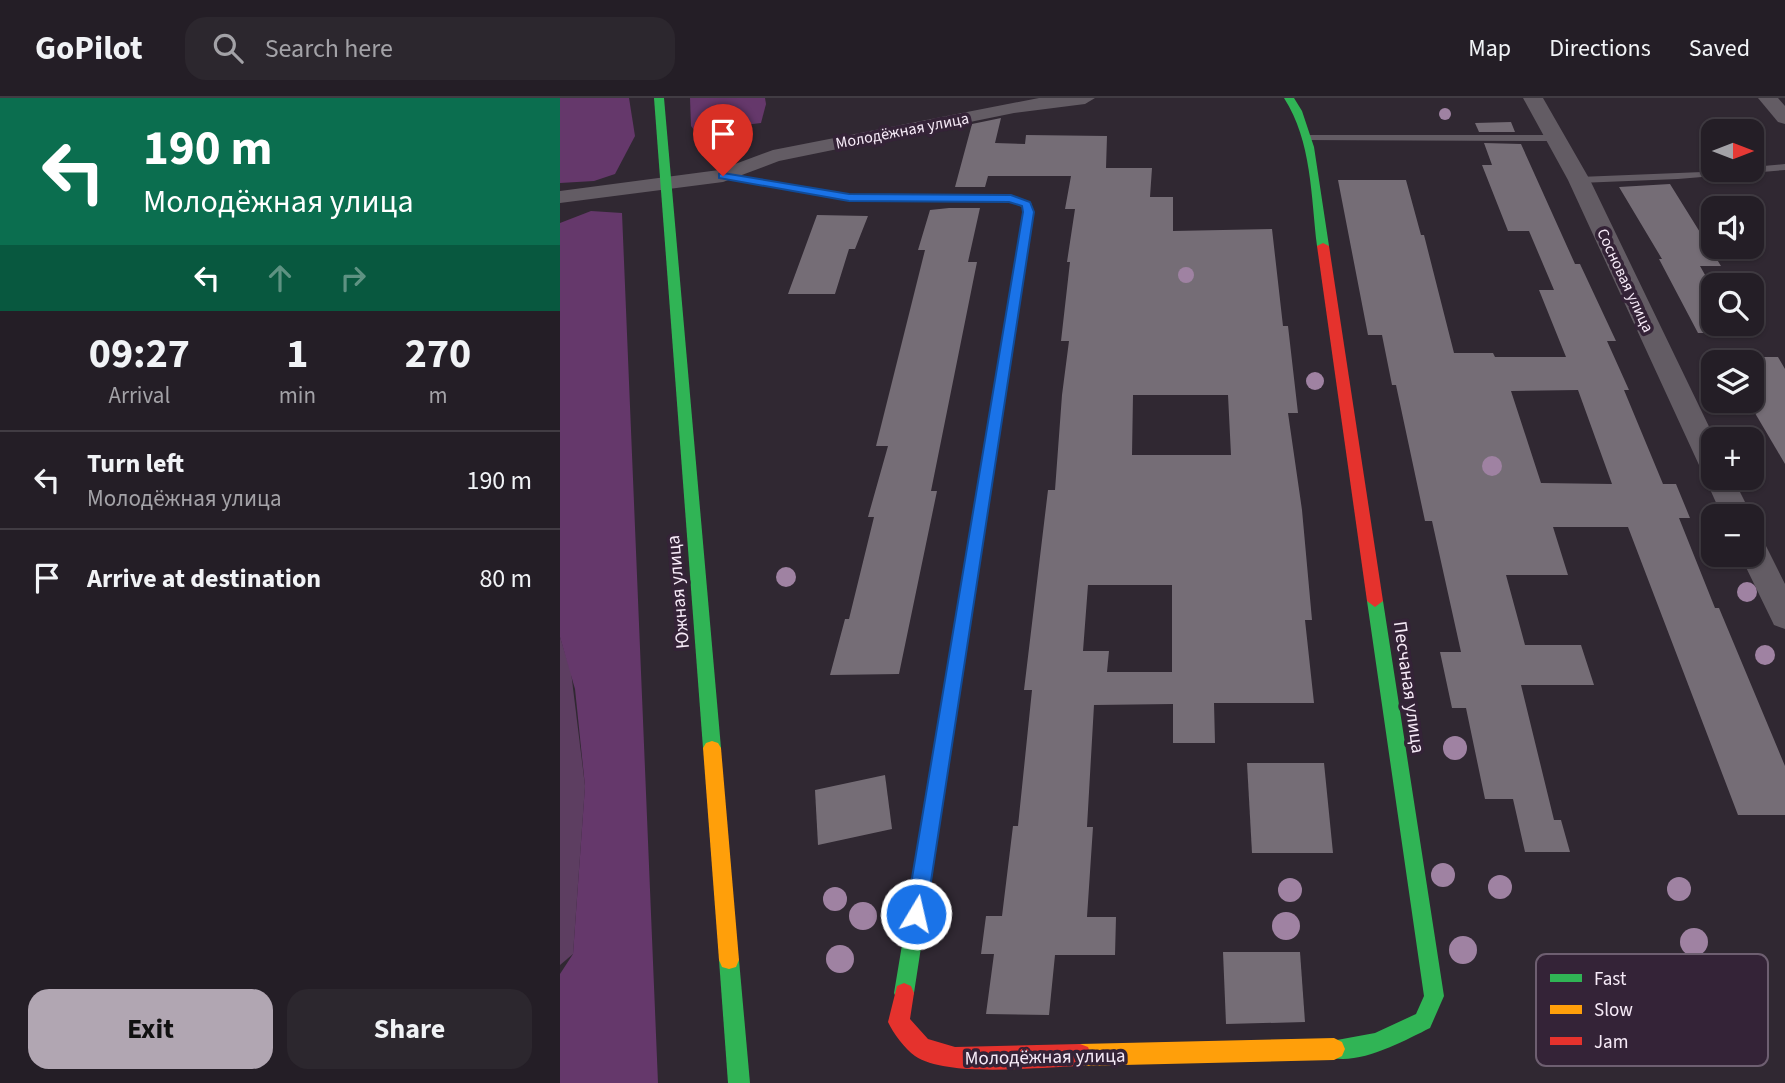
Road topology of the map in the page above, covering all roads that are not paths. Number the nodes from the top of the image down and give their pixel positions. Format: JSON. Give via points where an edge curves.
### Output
{"nodes":[{"id":1,"x":659,"y":98,"type":"edge"},
{"id":2,"x":1085,"y":98,"type":"edge"},
{"id":3,"x":1289,"y":98,"type":"edge"},
{"id":4,"x":1534,"y":98,"type":"edge"},
{"id":5,"x":1768,"y":98,"type":"edge"},
{"id":6,"x":1785,"y":118,"type":"edge"},
{"id":7,"x":1307,"y":138,"type":"junction"},
{"id":8,"x":1554,"y":138,"type":"junction"},
{"id":9,"x":1785,"y":167,"type":"edge"},
{"id":10,"x":1764,"y":169,"type":"edge"},
{"id":11,"x":1701,"y":174,"type":"edge"},
{"id":12,"x":723,"y":176,"type":"junction"},
{"id":13,"x":1579,"y":180,"type":"junction"},
{"id":14,"x":664,"y":184,"type":"junction"},
{"id":15,"x":560,"y":197,"type":"edge"},
{"id":16,"x":1701,"y":439,"type":"edge"},
{"id":17,"x":1761,"y":567,"type":"edge"},
{"id":18,"x":1785,"y":617,"type":"edge"},
{"id":19,"x":1164,"y":1054,"type":"joint"},
{"id":20,"x":739,"y":1083,"type":"edge"}],
"edges":[{"from":1,"to":14,"type":"street","name":"Южная улица"},
{"from":2,"to":12,"type":"street","name":"Молодёжная улица","via":[[1014,107],[773,156]]},
{"from":3,"to":7,"type":"street","name":"Песчаная улица","via":[[1298,108]]},
{"from":4,"to":8,"type":"street","name":"Сосновая улица"},
{"from":5,"to":6,"type":"street"},
{"from":7,"to":8,"type":"lane"},
{"from":7,"to":19,"type":"street","name":"Песчаная улица","via":[[1434,996],[1423,1021],[1377,1042],[1324,1050]]},
{"from":8,"to":13,"type":"street","name":"Сосновая улица"},
{"from":9,"to":10,"type":"lane"},
{"from":11,"to":13,"type":"lane"},
{"from":12,"to":14,"type":"street","name":"Молодёжная улица"},
{"from":12,"to":19,"type":"street","name":"Молодёжная улица","via":[[849,197],[1011,198],[1027,205],[899,1022],[920,1048],[955,1058]]},
{"from":13,"to":16,"type":"street","name":"Сосновая улица"},
{"from":14,"to":15,"type":"street","name":"Молодёжная улица"},
{"from":14,"to":20,"type":"street","name":"Южная улица"},
{"from":17,"to":18,"type":"street"}]}
